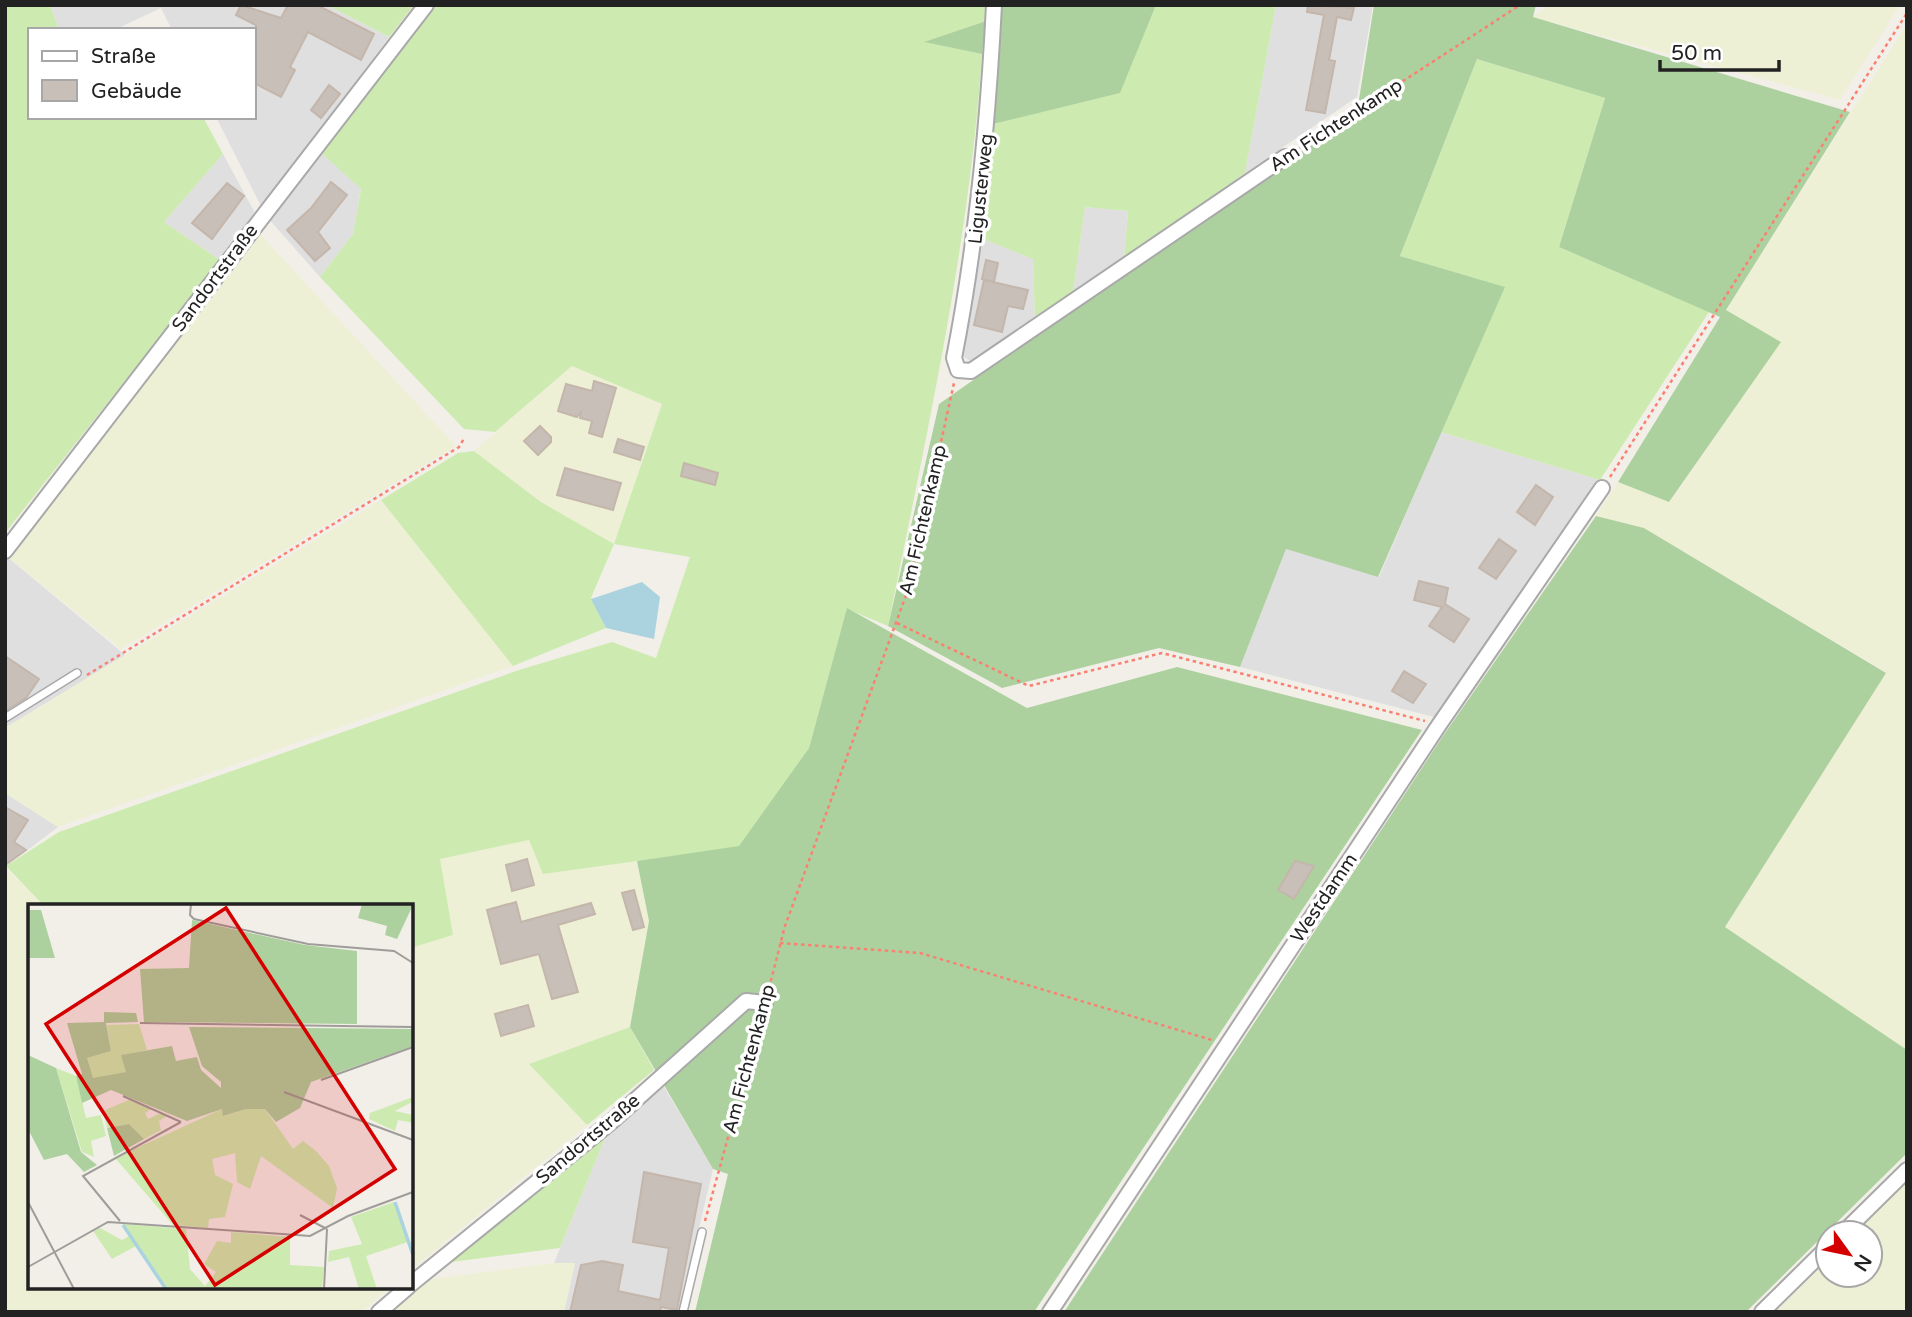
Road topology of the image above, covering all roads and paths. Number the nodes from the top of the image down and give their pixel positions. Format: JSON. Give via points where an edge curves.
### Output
{"nodes":[{"id":1,"x":426,"y":5,"type":"edge"},
{"id":2,"x":994,"y":5,"type":"edge"},
{"id":3,"x":1520,"y":5,"type":"edge"},
{"id":4,"x":1907,"y":13,"type":"edge"},
{"id":5,"x":1285,"y":158,"type":"joint"},
{"id":6,"x":957,"y":370,"type":"junction"},
{"id":7,"x":465,"y":437,"type":"dead end"},
{"id":8,"x":1602,"y":488,"type":"joint"},
{"id":9,"x":5,"y":551,"type":"edge"},
{"id":10,"x":897,"y":623,"type":"junction"},
{"id":11,"x":78,"y":673,"type":"joint"},
{"id":12,"x":5,"y":718,"type":"edge"},
{"id":13,"x":1439,"y":725,"type":"junction"},
{"id":14,"x":780,"y":943,"type":"junction"},
{"id":15,"x":765,"y":1003,"type":"junction"},
{"id":16,"x":1227,"y":1044,"type":"junction"},
{"id":17,"x":1907,"y":1170,"type":"edge"},
{"id":18,"x":1857,"y":1219,"type":"edge"},
{"id":19,"x":702,"y":1231,"type":"joint"},
{"id":20,"x":1814,"y":1261,"type":"edge"},
{"id":21,"x":413,"y":1283,"type":"edge"},
{"id":22,"x":406,"y":1289,"type":"edge"},
{"id":23,"x":379,"y":1312,"type":"edge"},
{"id":24,"x":683,"y":1312,"type":"edge"},
{"id":25,"x":1050,"y":1312,"type":"edge"},
{"id":26,"x":1762,"y":1312,"type":"edge"}],
"edges":[{"from":1,"to":9,"type":"street","name":"Sandortstraße"},
{"from":2,"to":6,"type":"street","name":"Ligusterweg","via":[[986,138],[971,268],[954,358]]},
{"from":3,"to":5,"type":"path","name":"Am Fichtenkamp"},
{"from":4,"to":8,"type":"path"},
{"from":5,"to":6,"type":"street","name":"Am Fichtenkamp","via":[[971,372]]},
{"from":6,"to":10,"type":"path","name":"Am Fichtenkamp"},
{"from":7,"to":11,"type":"path","via":[[459,447],[86,676]]},
{"from":8,"to":13,"type":"street","name":"Westdamm"},
{"from":10,"to":13,"type":"path","via":[[1029,687],[1162,653]]},
{"from":10,"to":14,"type":"path","name":"Am Fichtenkamp"},
{"from":11,"to":12,"type":"lane"},
{"from":13,"to":16,"type":"street","name":"Westdamm"},
{"from":14,"to":15,"type":"path","name":"Am Fichtenkamp"},
{"from":14,"to":16,"type":"path","via":[[920,953]]},
{"from":15,"to":19,"type":"path","name":"Am Fichtenkamp"},
{"from":15,"to":21,"type":"street","name":"Sandortstraße","via":[[746,1001],[611,1122]]},
{"from":16,"to":25,"type":"street","name":"Westdamm"},
{"from":17,"to":18,"type":"street"},
{"from":19,"to":24,"type":"lane"},
{"from":20,"to":26,"type":"street"},
{"from":22,"to":23,"type":"street","name":"Sandortstraße"}]}
